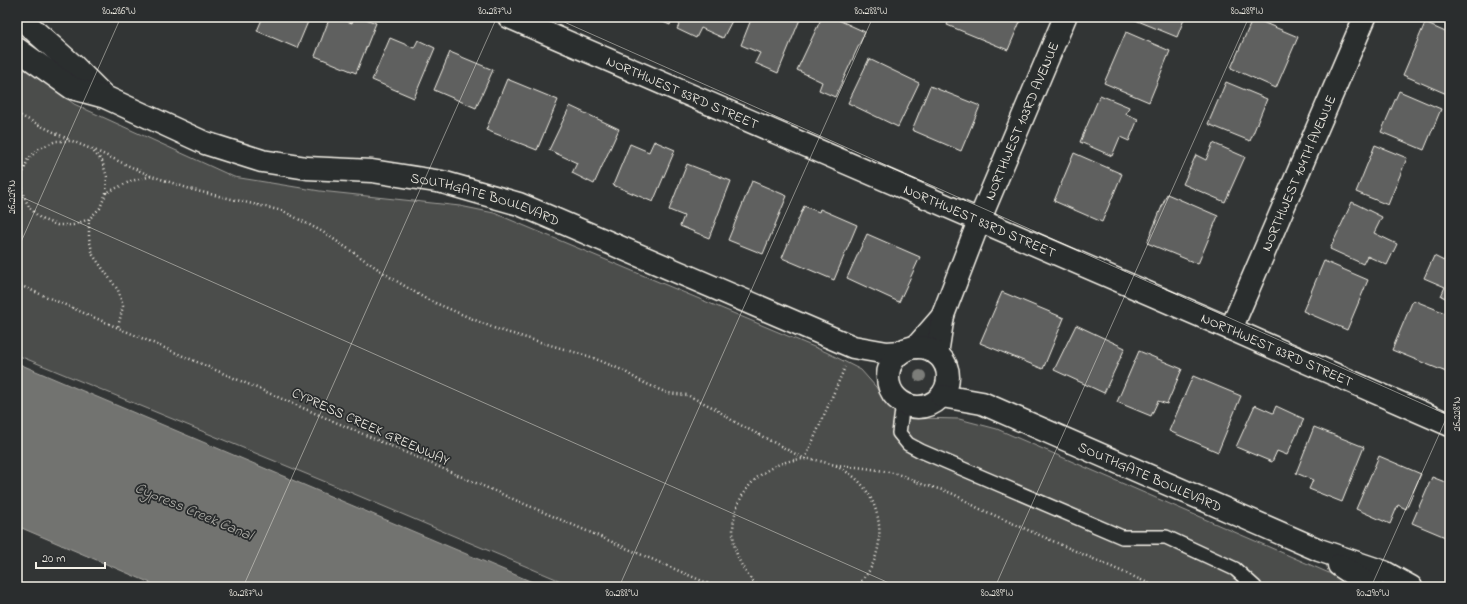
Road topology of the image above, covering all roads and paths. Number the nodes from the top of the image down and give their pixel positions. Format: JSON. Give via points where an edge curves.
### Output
{"nodes":[{"id":1,"x":19,"y":17,"type":"edge"},
{"id":2,"x":509,"y":17,"type":"edge"},
{"id":3,"x":1065,"y":17,"type":"edge"},
{"id":4,"x":1365,"y":17,"type":"edge"},
{"id":5,"x":17,"y":49,"type":"edge"},
{"id":6,"x":105,"y":97,"type":"junction"},
{"id":7,"x":17,"y":114,"type":"edge"},
{"id":8,"x":17,"y":131,"type":"edge"},
{"id":9,"x":72,"y":141,"type":"junction"},
{"id":10,"x":90,"y":149,"type":"junction"},
{"id":11,"x":22,"y":175,"type":"junction"},
{"id":12,"x":152,"y":176,"type":"junction"},
{"id":13,"x":17,"y":187,"type":"edge"},
{"id":14,"x":106,"y":193,"type":"junction"},
{"id":15,"x":89,"y":218,"type":"junction"},
{"id":16,"x":979,"y":221,"type":"junction"},
{"id":17,"x":17,"y":284,"type":"edge"},
{"id":18,"x":943,"y":315,"type":"junction"},
{"id":19,"x":118,"y":327,"type":"junction"},
{"id":20,"x":1232,"y":329,"type":"junction"},
{"id":21,"x":909,"y":350,"type":"junction"},
{"id":22,"x":850,"y":355,"type":"junction"},
{"id":23,"x":942,"y":362,"type":"junction"},
{"id":24,"x":888,"y":384,"type":"junction"},
{"id":25,"x":942,"y":396,"type":"junction"},
{"id":26,"x":982,"y":402,"type":"junction"},
{"id":27,"x":903,"y":403,"type":"junction"},
{"id":28,"x":1450,"y":425,"type":"edge"},
{"id":29,"x":805,"y":459,"type":"junction"},
{"id":30,"x":834,"y":464,"type":"junction"},
{"id":31,"x":1319,"y":550,"type":"junction"},
{"id":32,"x":716,"y":587,"type":"edge"},
{"id":33,"x":759,"y":587,"type":"edge"},
{"id":34,"x":855,"y":587,"type":"edge"},
{"id":35,"x":1157,"y":587,"type":"edge"},
{"id":36,"x":1255,"y":587,"type":"edge"},
{"id":37,"x":1372,"y":587,"type":"edge"},
{"id":38,"x":1411,"y":587,"type":"edge"}],
"edges":[{"from":1,"to":6,"type":"street","name":"SOUTHGATE BOULEVARD"},
{"from":2,"to":16,"type":"street","name":"NORTHWEST 83RD STREET"},
{"from":3,"to":16,"type":"street","name":"NORTHWEST 103RD AVENUE"},
{"from":4,"to":20,"type":"street","name":"NORTHWEST 104TH AVENUE"},
{"from":5,"to":6,"type":"street","name":"SOUTHGATE BOULEVARD","via":[[72,88]]},
{"from":6,"to":22,"type":"street","name":"SOUTHGATE BOULEVARD","via":[[205,143],[262,161],[307,168],[372,171],[442,182],[519,204]]},
{"from":7,"to":9,"type":"path"},
{"from":8,"to":11,"type":"path"},
{"from":9,"to":10,"type":"path"},
{"from":9,"to":11,"type":"path","via":[[56,141],[40,148],[28,160]]},
{"from":10,"to":12,"type":"path"},
{"from":10,"to":14,"type":"path","via":[[102,161],[107,177]]},
{"from":11,"to":13,"type":"path"},
{"from":11,"to":15,"type":"path","via":[[22,192],[29,207],[41,219],[57,225],[73,225]]},
{"from":12,"to":14,"type":"path","via":[[131,181]]},
{"from":12,"to":29,"type":"path","via":[[193,190],[282,211],[323,232],[426,299],[496,329],[591,357],[667,392],[687,395]]},
{"from":14,"to":15,"type":"path","via":[[100,208]]},
{"from":15,"to":19,"type":"path","via":[[89,238],[93,255],[118,290],[123,306]]},
{"from":16,"to":18,"type":"street","name":"NORTHWEST 103RD AVENUE"},
{"from":16,"to":20,"type":"street","name":"NORTHWEST 83RD STREET"},
{"from":17,"to":19,"type":"path","name":"CYPRESS CREEK GREENWAY"},
{"from":18,"to":21,"type":"street","name":"NORTHWEST 103RD AVENUE"},
{"from":18,"to":23,"type":"street","name":"NORTHWEST 103RD AVENUE"},
{"from":19,"to":32,"type":"path","name":"CYPRESS CREEK GREENWAY"},
{"from":20,"to":28,"type":"street","name":"NORTHWEST 83RD STREET"},
{"from":21,"to":22,"type":"street","name":"SOUTHGATE BOULEVARD"},
{"from":21,"to":23,"type":"street","via":[[930,350]]},
{"from":21,"to":24,"type":"street","via":[[894,358],[890,366]]},
{"from":22,"to":24,"type":"street","name":"SOUTHGATE BOULEVARD","via":[[874,364]]},
{"from":22,"to":29,"type":"path"},
{"from":23,"to":25,"type":"street","via":[[948,383]]},
{"from":23,"to":26,"type":"street","name":"SOUTHGATE BOULEVARD","via":[[964,387]]},
{"from":24,"to":27,"type":"street","via":[[896,398]]},
{"from":25,"to":26,"type":"street","name":"SOUTHGATE BOULEVARD"},
{"from":25,"to":27,"type":"street","via":[[928,406],[919,407]]},
{"from":26,"to":31,"type":"street","name":"SOUTHGATE BOULEVARD"},
{"from":27,"to":36,"type":"lane","via":[[899,433],[908,444],[921,451],[1122,537],[1166,538],[1234,569]]},
{"from":29,"to":30,"type":"path"},
{"from":29,"to":33,"type":"path","via":[[789,461],[768,470],[748,488],[739,502],[734,518],[735,551],[741,566]]},
{"from":30,"to":34,"type":"path","via":[[862,485],[872,500],[878,517],[880,534],[877,552],[870,568]]},
{"from":30,"to":35,"type":"path","via":[[898,474],[952,493],[978,508]]},
{"from":31,"to":37,"type":"street","name":"SOUTHGATE BOULEVARD"},
{"from":31,"to":38,"type":"street","name":"SOUTHGATE BOULEVARD","via":[[1384,572]]}]}
